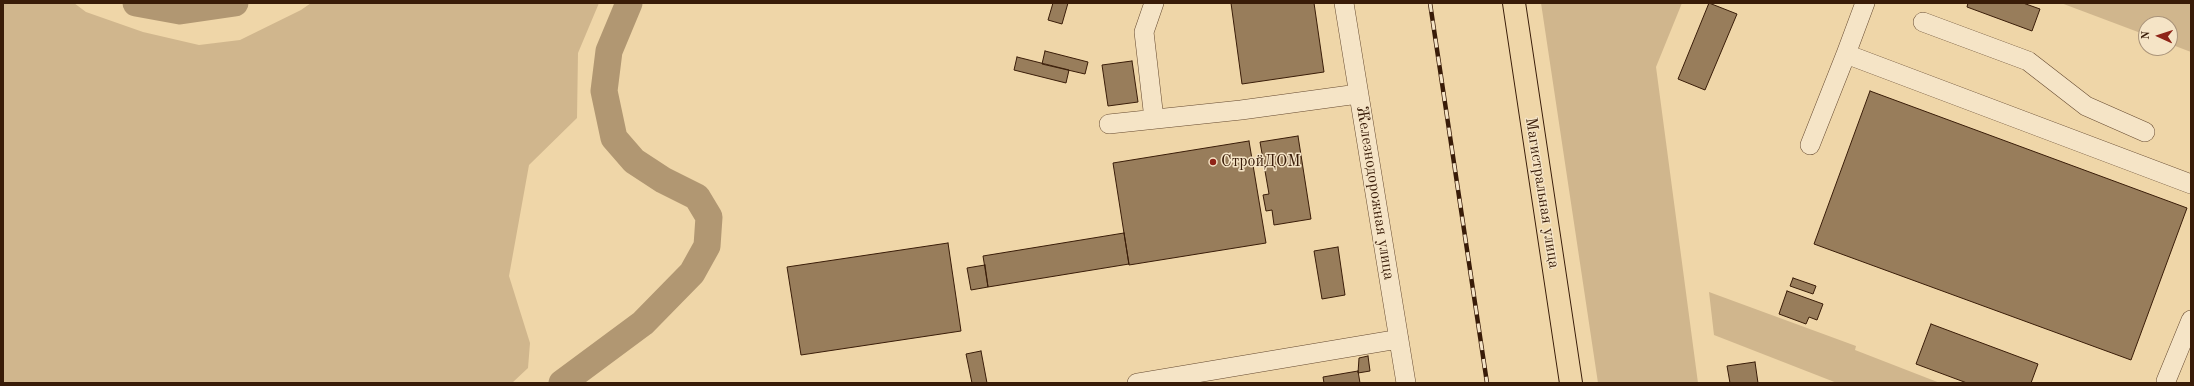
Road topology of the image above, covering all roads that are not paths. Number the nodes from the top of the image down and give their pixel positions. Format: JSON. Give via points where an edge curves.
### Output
{"nodes":[{"id":1,"x":1154,"y":3,"type":"edge"},
{"id":2,"x":1344,"y":3,"type":"edge"},
{"id":3,"x":1514,"y":3,"type":"edge"},
{"id":4,"x":1866,"y":3,"type":"edge"},
{"id":5,"x":1923,"y":22,"type":"dead end"},
{"id":6,"x":1846,"y":54,"type":"junction"},
{"id":7,"x":1358,"y":94,"type":"junction"},
{"id":8,"x":1154,"y":119,"type":"junction"},
{"id":9,"x":1109,"y":124,"type":"dead end"},
{"id":10,"x":2145,"y":132,"type":"dead end"},
{"id":11,"x":1810,"y":145,"type":"dead end"},
{"id":12,"x":2191,"y":184,"type":"edge"},
{"id":13,"x":2191,"y":320,"type":"edge"},
{"id":14,"x":1399,"y":339,"type":"junction"},
{"id":15,"x":1214,"y":377,"type":"edge"},
{"id":16,"x":2166,"y":381,"type":"dead end"},
{"id":17,"x":1137,"y":383,"type":"edge"},
{"id":18,"x":1406,"y":383,"type":"edge"},
{"id":19,"x":1571,"y":383,"type":"edge"}],
"edges":[{"from":1,"to":8,"type":"street","via":[[1144,32]]},
{"from":2,"to":7,"type":"street","name":"Железнодорожная улица"},
{"from":3,"to":19,"type":"main road","name":"Магистральная улица"},
{"from":4,"to":6,"type":"street"},
{"from":5,"to":10,"type":"street","via":[[2028,61],[2086,106]]},
{"from":6,"to":11,"type":"street"},
{"from":6,"to":12,"type":"street"},
{"from":7,"to":8,"type":"street"},
{"from":7,"to":14,"type":"street","name":"Железнодорожная улица"},
{"from":8,"to":9,"type":"street"},
{"from":13,"to":16,"type":"street"},
{"from":14,"to":15,"type":"street"},
{"from":14,"to":18,"type":"street","name":"Железнодорожная улица"},
{"from":15,"to":17,"type":"street"}]}
